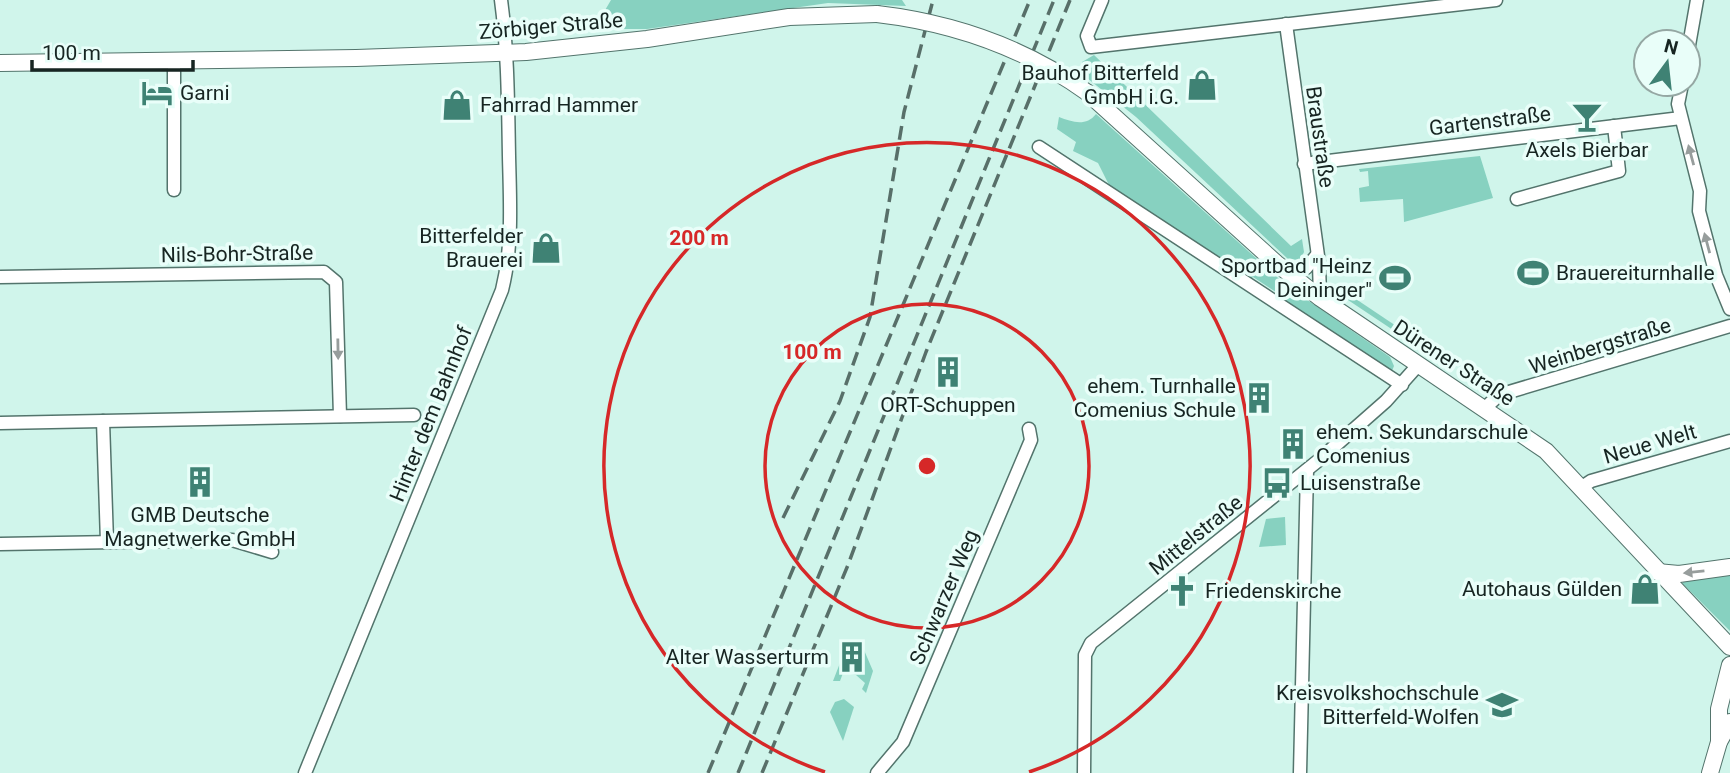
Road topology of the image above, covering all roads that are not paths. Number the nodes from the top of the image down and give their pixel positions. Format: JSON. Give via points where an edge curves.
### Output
{"nodes":[{"id":1,"x":501,"y":0,"type":"edge"},
{"id":2,"x":1102,"y":0,"type":"edge"},
{"id":3,"x":1496,"y":0,"type":"edge"},
{"id":4,"x":1697,"y":0,"type":"edge"},
{"id":5,"x":1406,"y":6,"type":"edge"},
{"id":6,"x":1286,"y":24,"type":"junction"},
{"id":7,"x":1692,"y":28,"type":"edge"},
{"id":8,"x":507,"y":53,"type":"junction"},
{"id":9,"x":174,"y":61,"type":"junction"},
{"id":10,"x":0,"y":63,"type":"edge"},
{"id":11,"x":1088,"y":93,"type":"joint"},
{"id":12,"x":1679,"y":98,"type":"edge"},
{"id":13,"x":1681,"y":118,"type":"junction"},
{"id":14,"x":1614,"y":125,"type":"junction"},
{"id":15,"x":1039,"y":147,"type":"dead end"},
{"id":16,"x":1304,"y":164,"type":"junction"},
{"id":17,"x":174,"y":190,"type":"dead end"},
{"id":18,"x":1517,"y":199,"type":"dead end"},
{"id":19,"x":1317,"y":255,"type":"junction"},
{"id":20,"x":1291,"y":275,"type":"junction"},
{"id":21,"x":0,"y":277,"type":"edge"},
{"id":22,"x":1320,"y":298,"type":"junction"},
{"id":23,"x":1730,"y":309,"type":"edge"},
{"id":24,"x":1730,"y":327,"type":"edge"},
{"id":25,"x":1419,"y":364,"type":"junction"},
{"id":26,"x":1402,"y":385,"type":"junction"},
{"id":27,"x":1485,"y":408,"type":"junction"},
{"id":28,"x":414,"y":415,"type":"dead end"},
{"id":29,"x":340,"y":416,"type":"junction"},
{"id":30,"x":103,"y":421,"type":"junction"},
{"id":31,"x":0,"y":423,"type":"edge"},
{"id":32,"x":1029,"y":429,"type":"dead end"},
{"id":33,"x":1730,"y":441,"type":"edge"},
{"id":34,"x":1307,"y":470,"type":"junction"},
{"id":35,"x":1582,"y":487,"type":"junction"},
{"id":36,"x":107,"y":542,"type":"junction"},
{"id":37,"x":0,"y":544,"type":"edge"},
{"id":38,"x":272,"y":552,"type":"dead end"},
{"id":39,"x":1730,"y":567,"type":"edge"},
{"id":40,"x":1657,"y":572,"type":"junction"},
{"id":41,"x":1730,"y":647,"type":"edge"},
{"id":42,"x":1730,"y":665,"type":"edge"},
{"id":43,"x":1730,"y":724,"type":"edge"},
{"id":44,"x":1719,"y":742,"type":"junction"},
{"id":45,"x":305,"y":773,"type":"edge"},
{"id":46,"x":877,"y":773,"type":"edge"},
{"id":47,"x":1084,"y":773,"type":"edge"},
{"id":48,"x":1300,"y":773,"type":"edge"},
{"id":49,"x":1710,"y":773,"type":"edge"}],
"edges":[{"from":1,"to":8,"type":"street","name":"Hinter dem Bahnhof"},
{"from":2,"to":6,"type":"street","via":[[1087,36],[1088,45],[1095,48]]},
{"from":3,"to":5,"type":"street"},
{"from":4,"to":7,"type":"street"},
{"from":5,"to":6,"type":"street"},
{"from":6,"to":16,"type":"street","name":"Braustraße"},
{"from":8,"to":9,"type":"main road","name":"Zörbiger Straße"},
{"from":8,"to":11,"type":"main road","name":"Zörbiger Straße","bridge":true,"via":[[647,39],[789,17],[877,14],[979,35],[1031,57]]},
{"from":8,"to":45,"type":"street","name":"Hinter dem Bahnhof","via":[[510,239],[502,290]]},
{"from":9,"to":10,"type":"main road","name":"Zörbiger Straße"},
{"from":9,"to":17,"type":"street"},
{"from":11,"to":20,"type":"main road","name":"Dürener Straße"},
{"from":12,"to":13,"type":"street"},
{"from":13,"to":14,"type":"street","name":"Gartenstraße"},
{"from":23,"to":13,"type":"street","one_way":true,"via":[[1699,211],[1700,191]]},
{"from":14,"to":16,"type":"street","name":"Gartenstraße"},
{"from":14,"to":18,"type":"street","via":[[1619,171]]},
{"from":15,"to":26,"type":"street"},
{"from":16,"to":19,"type":"street","name":"Braustraße"},
{"from":19,"to":20,"type":"street","via":[[1308,267]]},
{"from":19,"to":22,"type":"street","name":"Braustraße"},
{"from":20,"to":22,"type":"main road","name":"Dürener Straße"},
{"from":21,"to":29,"type":"street","name":"Nils-Bohr-Straße","one_way":true,"via":[[324,272],[336,282]]},
{"from":22,"to":25,"type":"main road","name":"Dürener Straße"},
{"from":24,"to":27,"type":"street","name":"Weinbergstraße","via":[[1499,395]]},
{"from":25,"to":26,"type":"street","name":"Mittelstraße"},
{"from":25,"to":27,"type":"main road","name":"Dürener Straße"},
{"from":26,"to":34,"type":"street","name":"Mittelstraße"},
{"from":27,"to":35,"type":"main road","name":"Dürener Straße","via":[[1539,445]]},
{"from":28,"to":29,"type":"street"},
{"from":29,"to":30,"type":"street"},
{"from":30,"to":31,"type":"street"},
{"from":30,"to":36,"type":"street"},
{"from":32,"to":46,"type":"street","name":"Schwarzer Weg","via":[[1031,440],[903,742]]},
{"from":33,"to":35,"type":"street","name":"Neue Welt"},
{"from":34,"to":47,"type":"street","name":"Mittelstraße","via":[[1091,643],[1085,655]]},
{"from":34,"to":48,"type":"street"},
{"from":35,"to":40,"type":"main road","name":"Dürener Straße"},
{"from":36,"to":37,"type":"street"},
{"from":36,"to":38,"type":"street","via":[[232,540]]},
{"from":39,"to":40,"type":"main road","one_way":true},
{"from":40,"to":41,"type":"main road","name":"Dürener Straße"},
{"from":42,"to":44,"type":"main road","via":[[1719,709]]},
{"from":43,"to":44,"type":"main road"},
{"from":44,"to":49,"type":"main road"}]}
